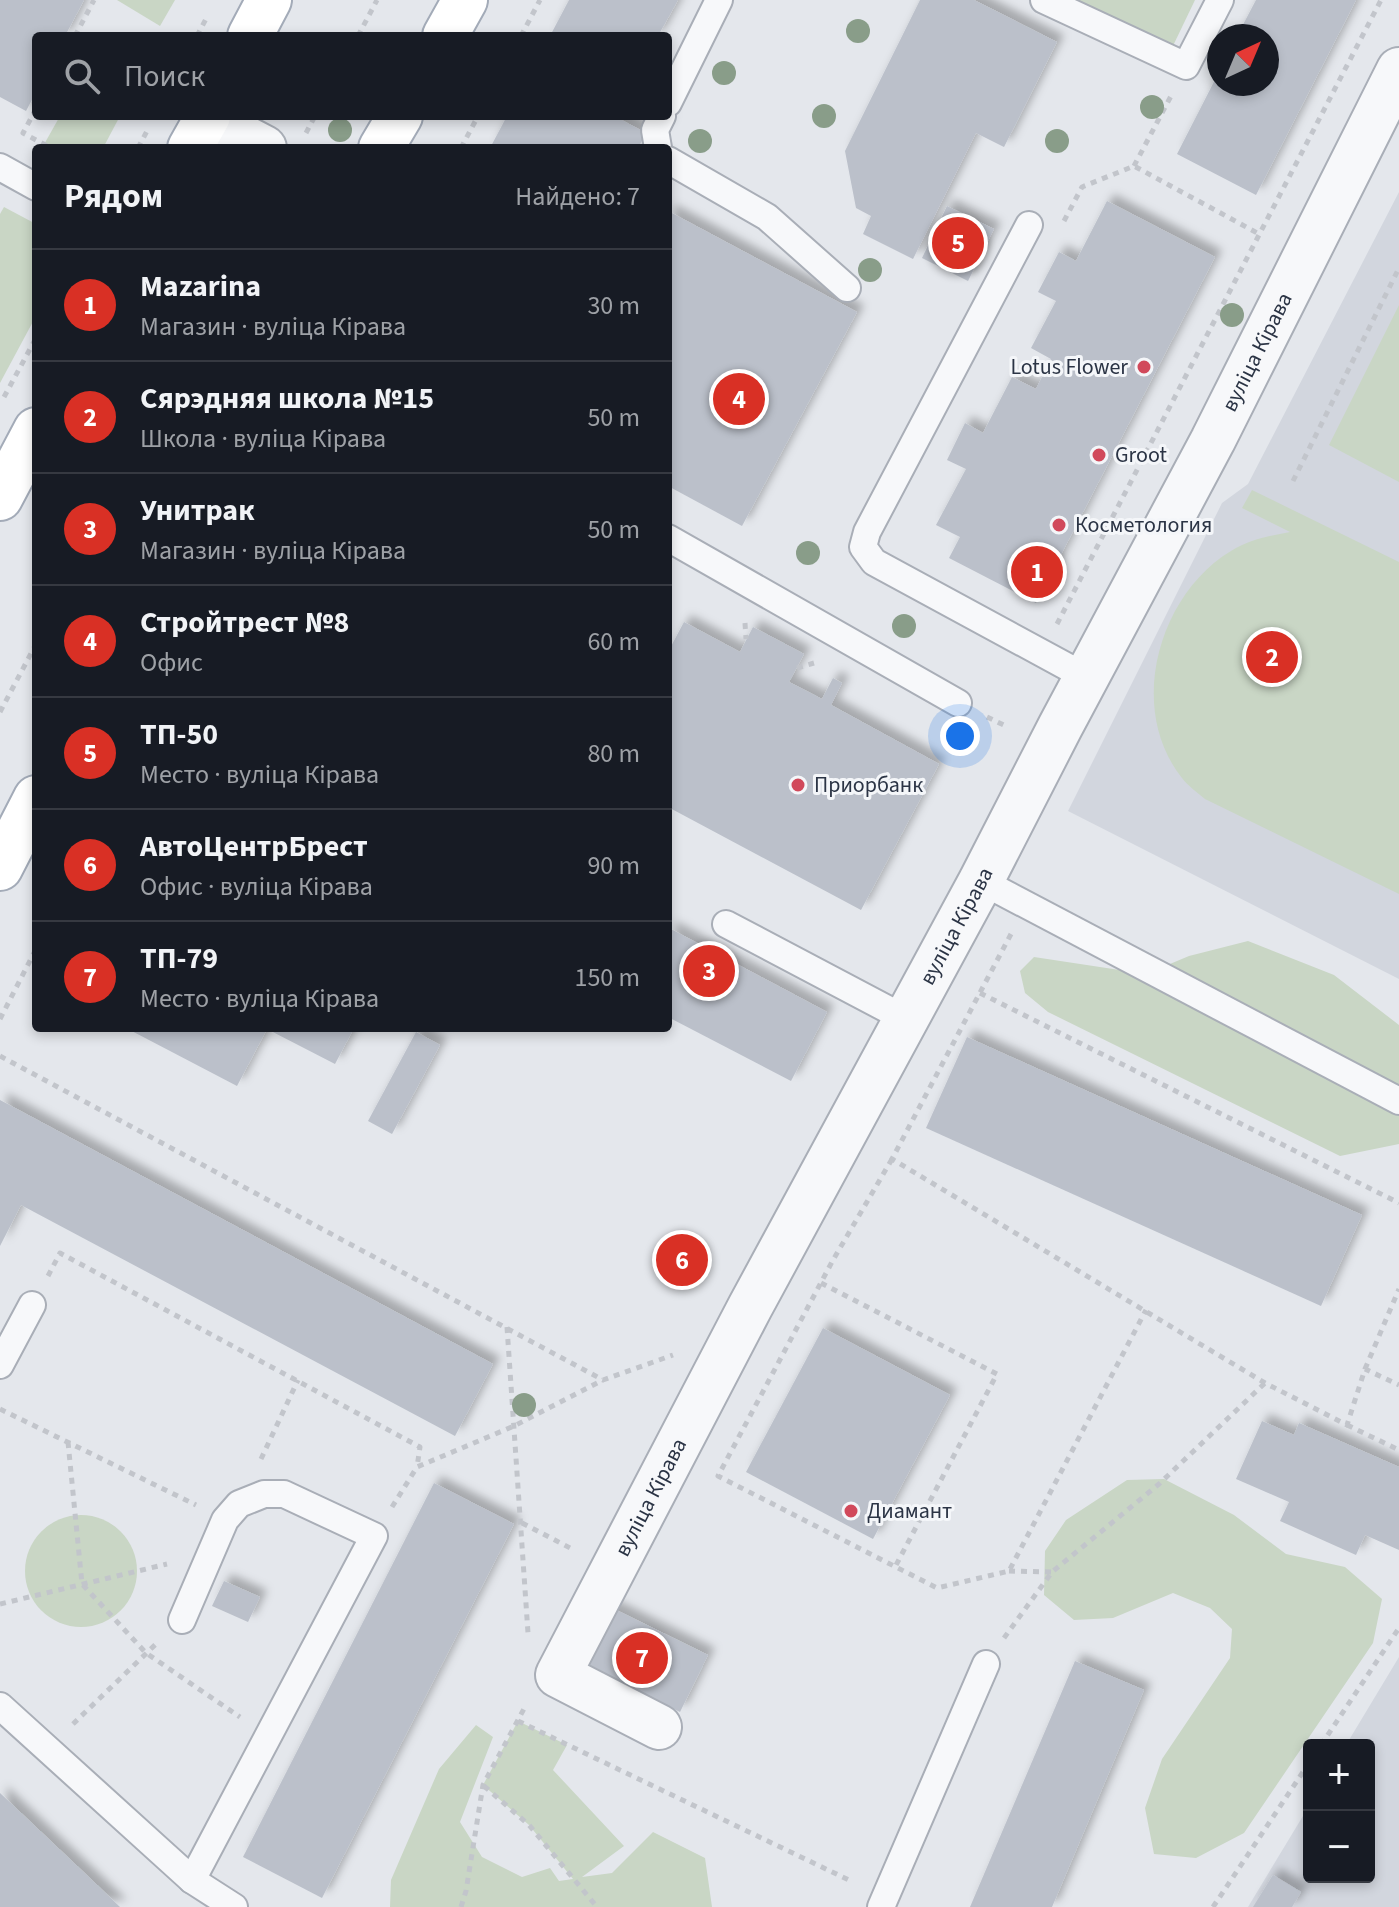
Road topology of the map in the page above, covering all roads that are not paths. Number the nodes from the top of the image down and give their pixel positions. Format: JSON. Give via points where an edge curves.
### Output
{"nodes":[{"id":1,"x":269,"y":0,"type":"edge"},
{"id":2,"x":465,"y":0,"type":"edge"},
{"id":3,"x":719,"y":0,"type":"edge"},
{"id":4,"x":1044,"y":0,"type":"edge"},
{"id":5,"x":1220,"y":0,"type":"edge"},
{"id":6,"x":252,"y":32,"type":"edge"},
{"id":7,"x":447,"y":32,"type":"edge"},
{"id":8,"x":1399,"y":70,"type":"edge"},
{"id":9,"x":672,"y":95,"type":"edge"},
{"id":10,"x":398,"y":120,"type":"edge"},
{"id":11,"x":660,"y":120,"type":"edge"},
{"id":12,"x":202,"y":127,"type":"edge"},
{"id":13,"x":252,"y":144,"type":"edge"},
{"id":14,"x":383,"y":144,"type":"edge"},
{"id":15,"x":657,"y":144,"type":"edge"},
{"id":16,"x":672,"y":165,"type":"edge"},
{"id":17,"x":0,"y":167,"type":"edge"},
{"id":18,"x":32,"y":185,"type":"edge"},
{"id":19,"x":1029,"y":225,"type":"dead end"},
{"id":20,"x":847,"y":288,"type":"dead end"},
{"id":21,"x":32,"y":438,"type":"edge"},
{"id":22,"x":0,"y":498,"type":"edge"},
{"id":23,"x":672,"y":540,"type":"edge"},
{"id":24,"x":1086,"y":677,"type":"junction"},
{"id":25,"x":958,"y":703,"type":"dead end"},
{"id":26,"x":32,"y":806,"type":"edge"},
{"id":27,"x":0,"y":868,"type":"edge"},
{"id":28,"x":981,"y":881,"type":"junction"},
{"id":29,"x":726,"y":924,"type":"dead end"},
{"id":30,"x":906,"y":1019,"type":"junction"},
{"id":31,"x":1399,"y":1101,"type":"edge"},
{"id":32,"x":32,"y":1305,"type":"road end"},
{"id":33,"x":0,"y":1365,"type":"edge"},
{"id":34,"x":182,"y":1620,"type":"road end"},
{"id":35,"x":986,"y":1664,"type":"road end"},
{"id":36,"x":0,"y":1706,"type":"edge"},
{"id":37,"x":659,"y":1727,"type":"dead end"},
{"id":38,"x":192,"y":1880,"type":"junction"},
{"id":39,"x":883,"y":1903,"type":"edge"},
{"id":40,"x":234,"y":1907,"type":"edge"}],
"edges":[{"from":1,"to":6,"type":"main road"},
{"from":2,"to":7,"type":"main road"},
{"from":3,"to":9,"type":"lane"},
{"from":4,"to":5,"type":"lane","via":[[1186,66]]},
{"from":8,"to":24,"type":"street","name":"вуліца Кірава","via":[[1213,440]]},
{"from":10,"to":14,"type":"main road"},
{"from":11,"to":15,"type":"lane"},
{"from":12,"to":13,"type":"street"},
{"from":16,"to":20,"type":"lane","via":[[767,217]]},
{"from":17,"to":18,"type":"lane"},
{"from":19,"to":24,"type":"lane","via":[[863,547],[874,562]]},
{"from":21,"to":22,"type":"main road"},
{"from":23,"to":25,"type":"lane"},
{"from":24,"to":28,"type":"street","name":"вуліца Кірава"},
{"from":26,"to":27,"type":"main road"},
{"from":28,"to":30,"type":"street","name":"вуліца Кірава"},
{"from":28,"to":31,"type":"lane"},
{"from":29,"to":30,"type":"lane"},
{"from":30,"to":37,"type":"street","name":"вуліца Кірава","via":[[558,1675]]},
{"from":32,"to":33,"type":"lane"},
{"from":34,"to":38,"type":"lane","via":[[232,1512],[264,1494],[284,1494],[374,1536]]},
{"from":35,"to":39,"type":"lane"},
{"from":36,"to":38,"type":"lane"},
{"from":38,"to":40,"type":"lane"}]}
